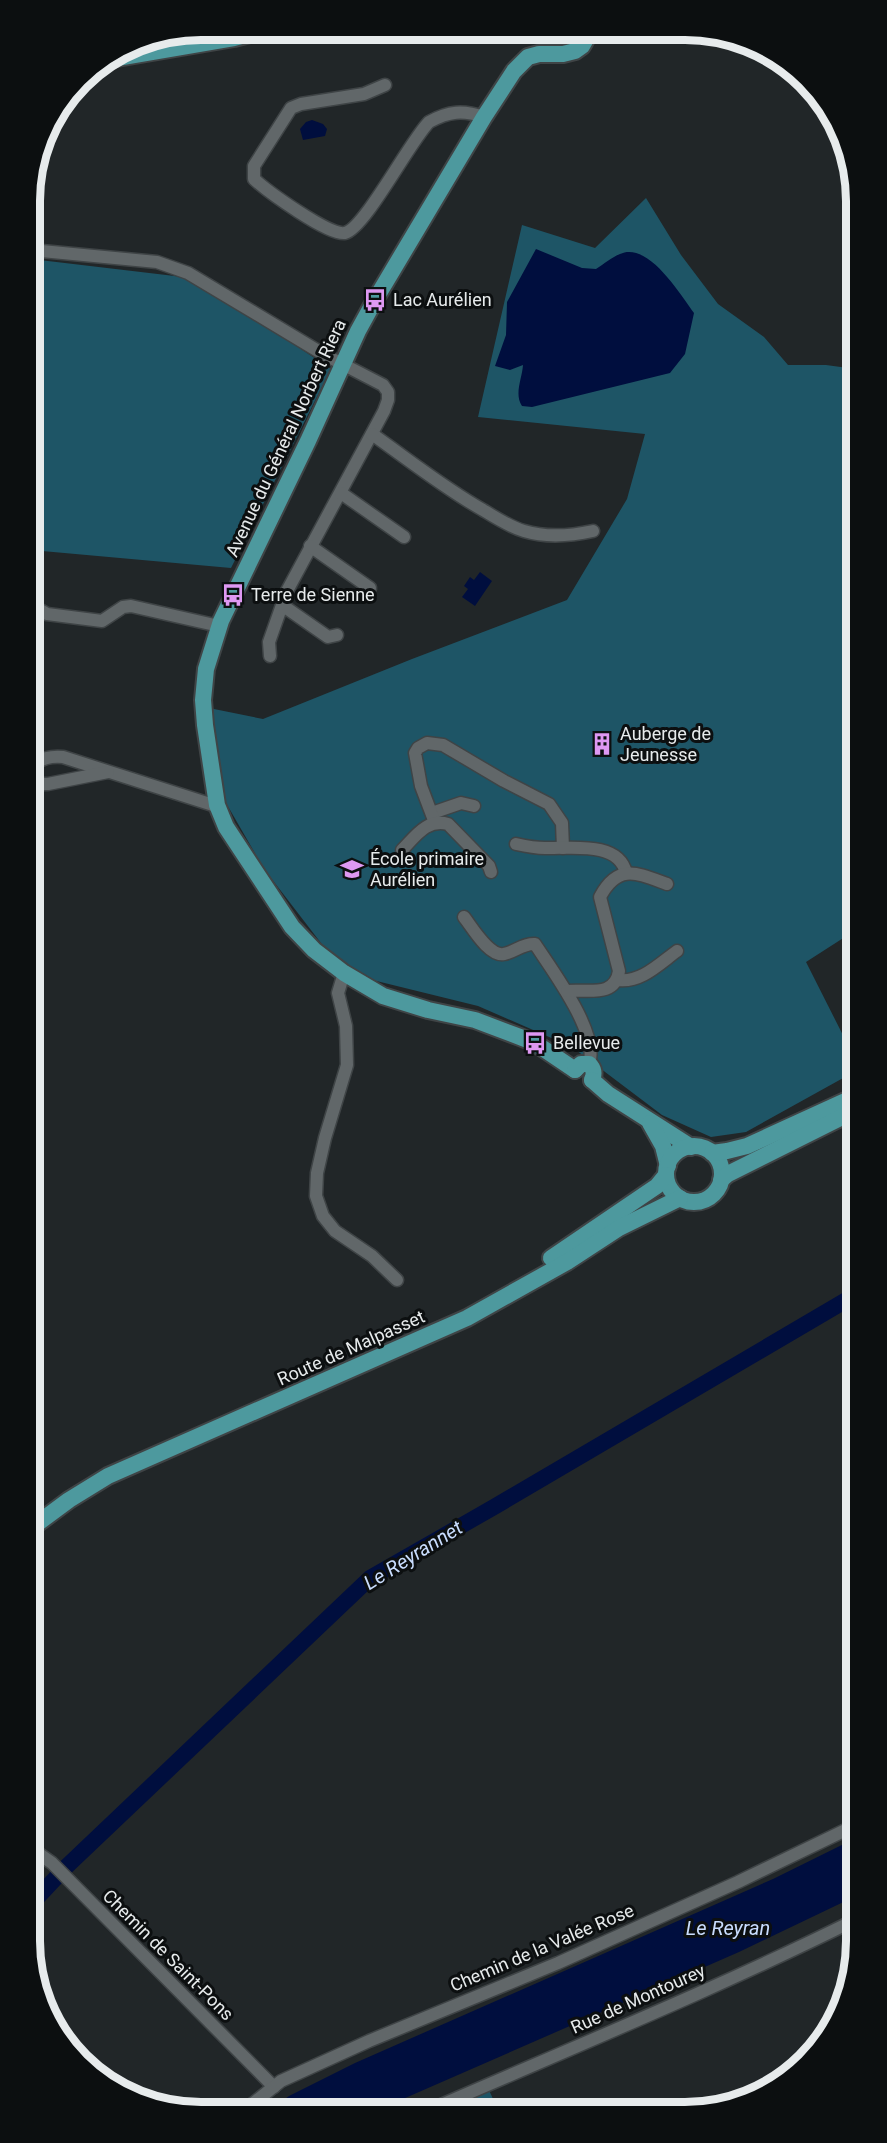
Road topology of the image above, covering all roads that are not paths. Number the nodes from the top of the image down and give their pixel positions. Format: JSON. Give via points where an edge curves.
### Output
{"nodes":[{"id":1,"x":585,"y":41,"type":"edge"},
{"id":2,"x":386,"y":85,"type":"dead end"},
{"id":3,"x":484,"y":117,"type":"junction"},
{"id":4,"x":41,"y":251,"type":"edge"},
{"id":5,"x":344,"y":365,"type":"junction"},
{"id":6,"x":372,"y":434,"type":"junction"},
{"id":7,"x":341,"y":493,"type":"junction"},
{"id":8,"x":593,"y":531,"type":"dead end"},
{"id":9,"x":404,"y":537,"type":"dead end"},
{"id":10,"x":310,"y":546,"type":"junction"},
{"id":11,"x":370,"y":588,"type":"dead end"},
{"id":12,"x":282,"y":605,"type":"junction"},
{"id":13,"x":41,"y":610,"type":"edge"},
{"id":14,"x":219,"y":626,"type":"junction"},
{"id":15,"x":337,"y":636,"type":"dead end"},
{"id":16,"x":270,"y":656,"type":"dead end"},
{"id":17,"x":41,"y":759,"type":"edge"},
{"id":18,"x":109,"y":772,"type":"junction"},
{"id":19,"x":41,"y":784,"type":"edge"},
{"id":20,"x":217,"y":805,"type":"junction"},
{"id":21,"x":474,"y":806,"type":"dead end"},
{"id":22,"x":434,"y":818,"type":"junction"},
{"id":23,"x":516,"y":844,"type":"dead end"},
{"id":24,"x":563,"y":848,"type":"junction"},
{"id":25,"x":402,"y":849,"type":"dead end"},
{"id":26,"x":491,"y":872,"type":"dead end"},
{"id":27,"x":626,"y":873,"type":"junction"},
{"id":28,"x":667,"y":884,"type":"dead end"},
{"id":29,"x":464,"y":917,"type":"dead end"},
{"id":30,"x":677,"y":951,"type":"dead end"},
{"id":31,"x":344,"y":973,"type":"junction"},
{"id":32,"x":618,"y":980,"type":"junction"},
{"id":33,"x":567,"y":991,"type":"junction"},
{"id":34,"x":585,"y":1071,"type":"junction"},
{"id":35,"x":846,"y":1100,"type":"edge"},
{"id":36,"x":846,"y":1115,"type":"edge"},
{"id":37,"x":645,"y":1118,"type":"junction"},
{"id":38,"x":690,"y":1147,"type":"junction"},
{"id":39,"x":711,"y":1153,"type":"junction"},
{"id":40,"x":667,"y":1170,"type":"junction"},
{"id":41,"x":721,"y":1180,"type":"junction"},
{"id":42,"x":680,"y":1198,"type":"junction"},
{"id":43,"x":397,"y":1280,"type":"dead end"},
{"id":44,"x":41,"y":1510,"type":"edge"},
{"id":45,"x":41,"y":1521,"type":"edge"},
{"id":46,"x":846,"y":1830,"type":"edge"},
{"id":47,"x":41,"y":1856,"type":"edge"},
{"id":48,"x":846,"y":1924,"type":"edge"},
{"id":49,"x":274,"y":2087,"type":"junction"},
{"id":50,"x":255,"y":2102,"type":"edge"},
{"id":51,"x":448,"y":2102,"type":"edge"}],
"edges":[{"from":1,"to":3,"type":"main road","name":"Avenue du Général Norbert Riera","via":[[575,51],[528,57],[514,71]]},
{"from":2,"to":3,"type":"street","via":[[364,94],[291,108],[254,166],[254,179],[331,231],[344,233],[354,227],[377,198],[429,122],[455,111]]},
{"from":3,"to":5,"type":"main road","name":"Avenue du Général Norbert Riera","via":[[375,300]]},
{"from":4,"to":5,"type":"street","via":[[157,261],[188,273]]},
{"from":5,"to":6,"type":"street","via":[[383,385],[388,392]]},
{"from":5,"to":14,"type":"main road","name":"Avenue du Général Norbert Riera"},
{"from":6,"to":7,"type":"street"},
{"from":6,"to":8,"type":"street","via":[[465,500],[524,531],[552,536]]},
{"from":7,"to":9,"type":"street"},
{"from":7,"to":10,"type":"street"},
{"from":10,"to":11,"type":"street"},
{"from":10,"to":12,"type":"street"},
{"from":12,"to":15,"type":"street","via":[[328,638]]},
{"from":12,"to":16,"type":"street","via":[[269,642]]},
{"from":13,"to":14,"type":"street","via":[[102,621],[130,606]]},
{"from":14,"to":20,"type":"main road","name":"Avenue du Général Norbert Riera","via":[[206,669],[203,699]]},
{"from":17,"to":18,"type":"street","via":[[63,758]]},
{"from":18,"to":19,"type":"street"},
{"from":18,"to":20,"type":"street"},
{"from":20,"to":31,"type":"main road","name":"Avenue du Général Norbert Riera","via":[[226,827],[292,927]]},
{"from":21,"to":22,"type":"street","via":[[461,803]]},
{"from":22,"to":24,"type":"street","via":[[421,786],[415,753],[427,743],[443,745],[549,804],[562,823]]},
{"from":22,"to":25,"type":"street"},
{"from":22,"to":26,"type":"street","via":[[448,824]]},
{"from":23,"to":24,"type":"street"},
{"from":24,"to":27,"type":"street","via":[[584,847],[611,854]]},
{"from":27,"to":28,"type":"street","via":[[637,872]]},
{"from":27,"to":32,"type":"street","via":[[616,877],[600,897]]},
{"from":29,"to":33,"type":"street","via":[[497,954],[535,944]]},
{"from":30,"to":32,"type":"street","via":[[636,979]]},
{"from":31,"to":34,"type":"main road","name":"Avenue du Général Norbert Riera","via":[[383,996],[475,1020],[535,1043]]},
{"from":31,"to":43,"type":"street","via":[[338,993],[346,1026],[347,1065],[325,1138],[316,1196],[323,1216],[335,1231],[372,1256]]},
{"from":32,"to":33,"type":"street","via":[[607,990]]},
{"from":33,"to":34,"type":"street","via":[[590,1041],[592,1056]]},
{"from":34,"to":37,"type":"main road","name":"Avenue du Général Norbert Riera","via":[[608,1094]]},
{"from":35,"to":39,"type":"main road","via":[[747,1146]]},
{"from":36,"to":41,"type":"main road"},
{"from":37,"to":38,"type":"main road","name":"Avenue du Général Norbert Riera"},
{"from":37,"to":40,"type":"main road","name":"Avenue du Général Norbert Riera","via":[[663,1146]]},
{"from":38,"to":39,"type":"main road"},
{"from":38,"to":40,"type":"main road","via":[[673,1157]]},
{"from":39,"to":41,"type":"main road","via":[[719,1162]]},
{"from":40,"to":42,"type":"main road","via":[[668,1184]]},
{"from":40,"to":44,"type":"main road","name":"Route de Malpasset","via":[[657,1186],[569,1247],[461,1311],[104,1468]]},
{"from":41,"to":42,"type":"main road","via":[[707,1199],[689,1202]]},
{"from":42,"to":45,"type":"main road","name":"Route de Malpasset","via":[[619,1228],[467,1318],[108,1476]]},
{"from":46,"to":49,"type":"street","name":"Chemin de la Valée Rose","via":[[696,1901],[369,2041]]},
{"from":47,"to":49,"type":"street","name":"Chemin de Saint-Pons"},
{"from":48,"to":51,"type":"street","name":"Rue de Montourey"},
{"from":49,"to":50,"type":"street","name":"Chemin de la Valée Rose"}]}
